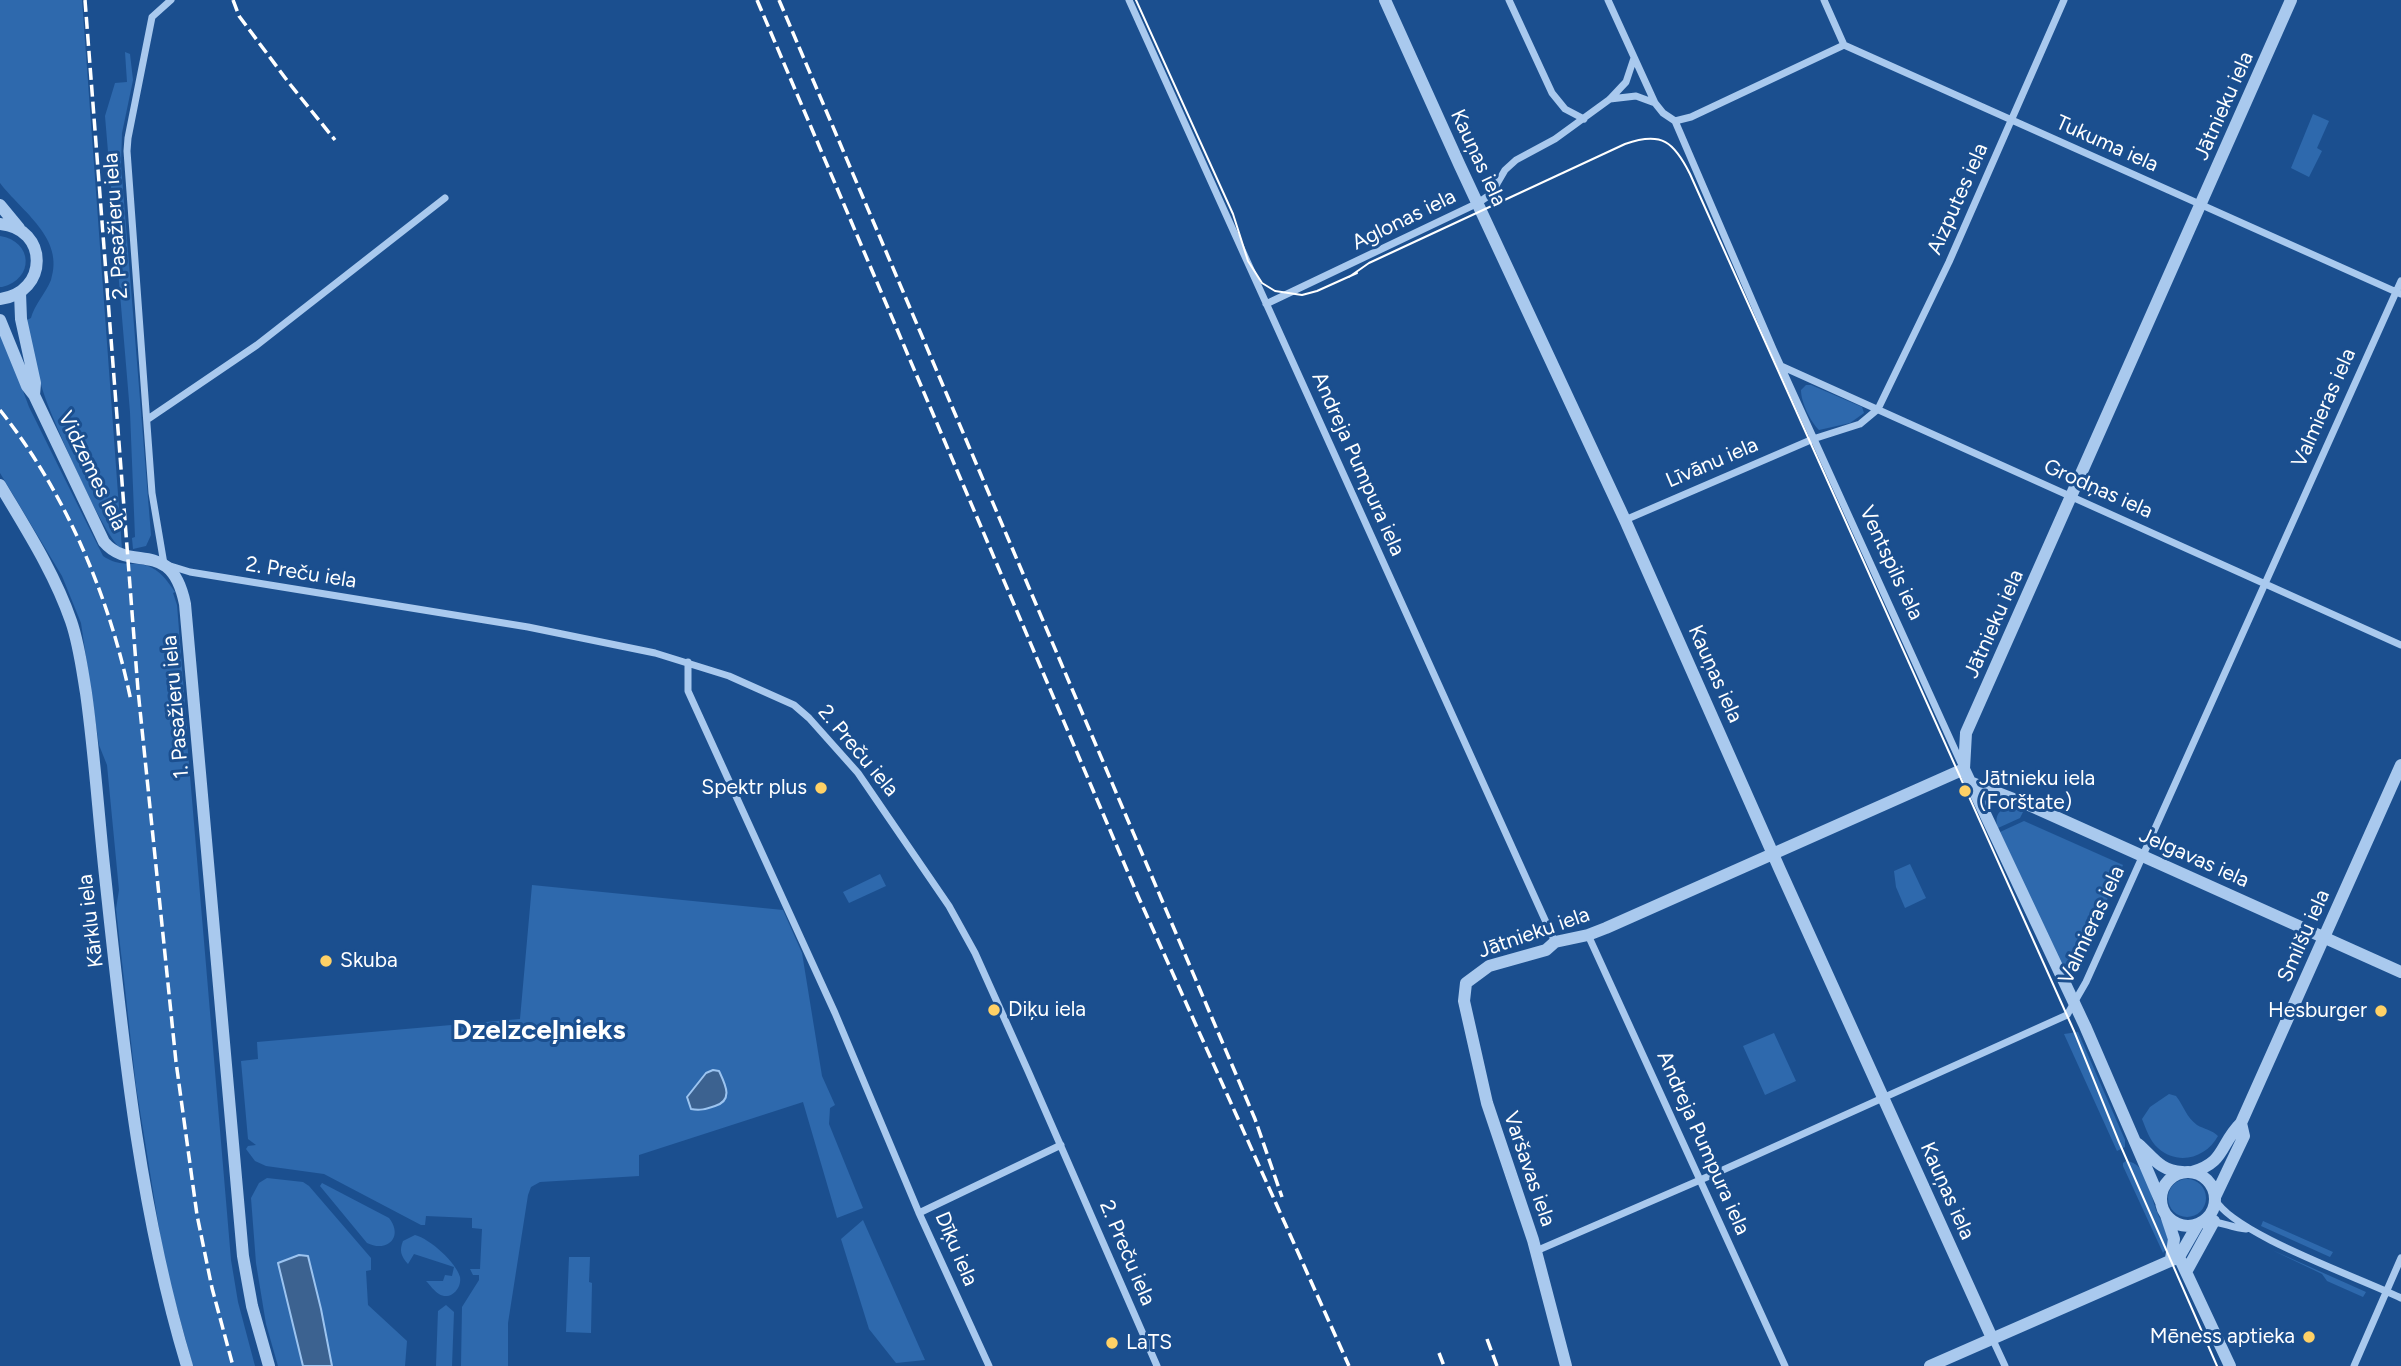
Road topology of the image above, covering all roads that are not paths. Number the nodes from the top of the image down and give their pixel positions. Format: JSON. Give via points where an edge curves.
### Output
{"nodes":[{"id":1,"x":171,"y":0,"type":"edge"},
{"id":2,"x":1129,"y":0,"type":"edge"},
{"id":3,"x":1385,"y":0,"type":"edge"},
{"id":4,"x":1509,"y":0,"type":"edge"},
{"id":5,"x":1608,"y":0,"type":"edge"},
{"id":6,"x":1824,"y":0,"type":"edge"},
{"id":7,"x":2064,"y":0,"type":"edge"},
{"id":8,"x":2291,"y":0,"type":"edge"},
{"id":9,"x":1844,"y":46,"type":"junction"},
{"id":10,"x":1634,"y":57,"type":"junction"},
{"id":11,"x":1610,"y":99,"type":"junction"},
{"id":12,"x":1655,"y":103,"type":"junction"},
{"id":13,"x":1584,"y":119,"type":"junction"},
{"id":14,"x":1675,"y":121,"type":"junction"},
{"id":15,"x":2011,"y":121,"type":"junction"},
{"id":16,"x":445,"y":198,"type":"dead end"},
{"id":17,"x":1478,"y":204,"type":"junction"},
{"id":18,"x":0,"y":205,"type":"edge"},
{"id":19,"x":2202,"y":205,"type":"junction"},
{"id":20,"x":0,"y":224,"type":"edge"},
{"id":21,"x":22,"y":231,"type":"junction"},
{"id":22,"x":2401,"y":281,"type":"edge"},
{"id":23,"x":20,"y":293,"type":"junction"},
{"id":24,"x":2398,"y":293,"type":"edge"},
{"id":25,"x":0,"y":299,"type":"edge"},
{"id":26,"x":1266,"y":304,"type":"junction"},
{"id":27,"x":0,"y":320,"type":"edge"},
{"id":28,"x":1781,"y":366,"type":"junction"},
{"id":29,"x":34,"y":395,"type":"junction"},
{"id":30,"x":1878,"y":409,"type":"junction"},
{"id":31,"x":148,"y":419,"type":"junction"},
{"id":32,"x":1813,"y":439,"type":"junction"},
{"id":33,"x":0,"y":485,"type":"edge"},
{"id":34,"x":2073,"y":496,"type":"junction"},
{"id":35,"x":1625,"y":520,"type":"junction"},
{"id":36,"x":164,"y":564,"type":"junction"},
{"id":37,"x":2264,"y":585,"type":"junction"},
{"id":38,"x":2401,"y":645,"type":"edge"},
{"id":39,"x":688,"y":662,"type":"junction"},
{"id":40,"x":2401,"y":765,"type":"edge"},
{"id":41,"x":1964,"y":769,"type":"junction"},
{"id":42,"x":1970,"y":782,"type":"junction"},
{"id":43,"x":1773,"y":854,"type":"junction"},
{"id":44,"x":2143,"y":856,"type":"junction"},
{"id":45,"x":1588,"y":935,"type":"junction"},
{"id":46,"x":2324,"y":937,"type":"junction"},
{"id":47,"x":1555,"y":942,"type":"junction"},
{"id":48,"x":2401,"y":972,"type":"edge"},
{"id":49,"x":1466,"y":983,"type":"joint"},
{"id":50,"x":2073,"y":1004,"type":"junction"},
{"id":51,"x":1883,"y":1098,"type":"junction"},
{"id":52,"x":2241,"y":1123,"type":"junction"},
{"id":53,"x":2137,"y":1144,"type":"junction"},
{"id":54,"x":1061,"y":1145,"type":"junction"},
{"id":55,"x":2187,"y":1172,"type":"junction"},
{"id":56,"x":1701,"y":1180,"type":"junction"},
{"id":57,"x":2215,"y":1198,"type":"junction"},
{"id":58,"x":2161,"y":1202,"type":"junction"},
{"id":59,"x":919,"y":1213,"type":"junction"},
{"id":60,"x":2166,"y":1214,"type":"junction"},
{"id":61,"x":2205,"y":1222,"type":"junction"},
{"id":62,"x":2247,"y":1229,"type":"junction"},
{"id":63,"x":1536,"y":1251,"type":"junction"},
{"id":64,"x":2175,"y":1258,"type":"junction"},
{"id":65,"x":2401,"y":1258,"type":"edge"},
{"id":66,"x":2186,"y":1272,"type":"junction"},
{"id":67,"x":2387,"y":1291,"type":"junction"},
{"id":68,"x":2401,"y":1298,"type":"edge"},
{"id":69,"x":1992,"y":1338,"type":"junction"},
{"id":70,"x":187,"y":1366,"type":"edge"},
{"id":71,"x":269,"y":1366,"type":"edge"},
{"id":72,"x":989,"y":1366,"type":"edge"},
{"id":73,"x":1157,"y":1366,"type":"edge"},
{"id":74,"x":1566,"y":1366,"type":"edge"},
{"id":75,"x":1785,"y":1366,"type":"edge"},
{"id":76,"x":1930,"y":1366,"type":"edge"},
{"id":77,"x":2005,"y":1366,"type":"edge"},
{"id":78,"x":2228,"y":1366,"type":"edge"},
{"id":79,"x":2354,"y":1366,"type":"edge"}],
"edges":[{"from":1,"to":31,"type":"street","name":"2. Pasažieru iela","via":[[152,17],[128,138]]},
{"from":2,"to":26,"type":"street","name":"Andreja Pumpura iela"},
{"from":3,"to":17,"type":"street","name":"Kauņas iela"},
{"from":4,"to":13,"type":"street","via":[[1552,93],[1564,109]]},
{"from":5,"to":10,"type":"street","name":"Ventspils iela"},
{"from":6,"to":9,"type":"street"},
{"from":7,"to":15,"type":"street","name":"Aizputes iela"},
{"from":8,"to":19,"type":"street","name":"Jātnieku iela"},
{"from":9,"to":14,"type":"street"},
{"from":9,"to":15,"type":"street","name":"Tukuma iela"},
{"from":10,"to":11,"type":"street","name":"Aglonas iela","via":[[1626,82]]},
{"from":10,"to":12,"type":"street","name":"Ventspils iela"},
{"from":11,"to":12,"type":"street","via":[[1636,96]]},
{"from":11,"to":13,"type":"street","name":"Aglonas iela"},
{"from":12,"to":14,"type":"street","name":"Ventspils iela"},
{"from":13,"to":17,"type":"street","name":"Aglonas iela","via":[[1516,160]]},
{"from":14,"to":28,"type":"street","name":"Ventspils iela"},
{"from":15,"to":19,"type":"street","name":"Tukuma iela"},
{"from":15,"to":30,"type":"street","name":"Aizputes iela"},
{"from":16,"to":31,"type":"street","via":[[257,345]]},
{"from":17,"to":26,"type":"street","name":"Aglonas iela"},
{"from":17,"to":35,"type":"street","name":"Kauņas iela"},
{"from":18,"to":21,"type":"street"},
{"from":19,"to":24,"type":"street","name":"Tukuma iela"},
{"from":19,"to":34,"type":"street","name":"Jātnieku iela"},
{"from":20,"to":21,"type":"street"},
{"from":21,"to":23,"type":"street","via":[[36,251],[37,263],[35,275]]},
{"from":22,"to":24,"type":"street","name":"Valmieras iela"},
{"from":23,"to":25,"type":"street"},
{"from":23,"to":29,"type":"street","name":"Vidzemes iela","via":[[20,319]]},
{"from":24,"to":37,"type":"street","name":"Valmieras iela"},
{"from":26,"to":47,"type":"street","name":"Andreja Pumpura iela"},
{"from":27,"to":29,"type":"street","name":"Vidzemes iela"},
{"from":28,"to":30,"type":"street","name":"Grodņas iela"},
{"from":28,"to":32,"type":"street","name":"Ventspils iela"},
{"from":29,"to":36,"type":"street","name":"Vidzemes iela","via":[[104,541],[117,554]]},
{"from":30,"to":32,"type":"street","name":"Līvānu iela","via":[[1860,424]]},
{"from":30,"to":34,"type":"street","name":"Grodņas iela"},
{"from":31,"to":36,"type":"street","name":"1. Pasažieru iela","via":[[152,493]]},
{"from":32,"to":35,"type":"street","name":"Līvānu iela"},
{"from":32,"to":41,"type":"street","name":"Ventspils iela"},
{"from":33,"to":70,"type":"street","name":"Kārklu iela","via":[[52,577],[78,648],[91,727],[132,1101],[163,1277]]},
{"from":34,"to":37,"type":"street","name":"Grodņas iela"},
{"from":34,"to":41,"type":"street","name":"Jātnieku iela","via":[[1966,733]]},
{"from":35,"to":43,"type":"street","name":"Kauņas iela"},
{"from":36,"to":39,"type":"street","name":"2. Preču iela","via":[[528,627]]},
{"from":36,"to":71,"type":"street","name":"1. Pasažieru iela","via":[[181,583],[185,604],[243,1256]]},
{"from":37,"to":38,"type":"street","name":"Grodņas iela"},
{"from":37,"to":44,"type":"street","name":"Valmieras iela"},
{"from":39,"to":54,"type":"street","name":"2. Preču iela","via":[[794,705],[858,773],[950,906]]},
{"from":39,"to":59,"type":"street","via":[[688,691],[835,1013]]},
{"from":40,"to":46,"type":"street","name":"Smilšu iela"},
{"from":41,"to":42,"type":"street","name":"Ventspils iela"},
{"from":41,"to":43,"type":"street","name":"Jātnieku iela"},
{"from":42,"to":44,"type":"street","name":"Jelgavas iela"},
{"from":42,"to":50,"type":"street","name":"Ventspils iela"},
{"from":43,"to":45,"type":"street","name":"Jātnieku iela"},
{"from":43,"to":51,"type":"street","name":"Kauņas iela"},
{"from":44,"to":46,"type":"street","name":"Jelgavas iela"},
{"from":44,"to":50,"type":"street","name":"Valmieras iela"},
{"from":45,"to":47,"type":"street","name":"Jātnieku iela"},
{"from":45,"to":56,"type":"street","name":"Andreja Pumpura iela"},
{"from":46,"to":48,"type":"street","name":"Jelgavas iela"},
{"from":46,"to":52,"type":"street","name":"Smilšu iela"},
{"from":47,"to":49,"type":"street","name":"Jātnieku iela","via":[[1546,950],[1489,966]]},
{"from":49,"to":63,"type":"street","name":"Varšavas iela","via":[[1464,1001],[1486,1103]]},
{"from":50,"to":51,"type":"street","name":"Valmieras iela","via":[[2067,1015]]},
{"from":50,"to":53,"type":"street","name":"Ventspils iela"},
{"from":51,"to":56,"type":"street","name":"Valmieras iela"},
{"from":51,"to":69,"type":"street","name":"Kauņas iela"},
{"from":52,"to":55,"type":"street","name":"Smilšu iela","via":[[2211,1166]]},
{"from":52,"to":57,"type":"street","name":"Smilšu iela","via":[[2244,1136]]},
{"from":53,"to":55,"type":"street","name":"Ventspils iela","via":[[2160,1167]]},
{"from":53,"to":58,"type":"street","name":"Ventspils iela"},
{"from":54,"to":59,"type":"street","name":"Dīķu iela"},
{"from":54,"to":73,"type":"street","name":"2. Preču iela"},
{"from":55,"to":57,"type":"street","via":[[2207,1180]]},
{"from":55,"to":58,"type":"street","via":[[2169,1180]]},
{"from":56,"to":63,"type":"street","name":"Valmieras iela"},
{"from":56,"to":75,"type":"street","name":"Andreja Pumpura iela"},
{"from":57,"to":61,"type":"street"},
{"from":57,"to":62,"type":"street","via":[[2223,1212]]},
{"from":58,"to":60,"type":"street"},
{"from":59,"to":72,"type":"street","name":"Dīķu iela"},
{"from":60,"to":61,"type":"street","via":[[2180,1225]]},
{"from":60,"to":64,"type":"street"},
{"from":61,"to":62,"type":"street"},
{"from":61,"to":64,"type":"street"},
{"from":61,"to":66,"type":"street"},
{"from":62,"to":67,"type":"street"},
{"from":63,"to":74,"type":"street","name":"Varšavas iela"},
{"from":64,"to":66,"type":"street"},
{"from":64,"to":69,"type":"street"},
{"from":65,"to":67,"type":"street"},
{"from":66,"to":78,"type":"street"},
{"from":67,"to":68,"type":"street"},
{"from":67,"to":79,"type":"street"},
{"from":69,"to":76,"type":"street"},
{"from":69,"to":77,"type":"street","name":"Kauņas iela"}]}
